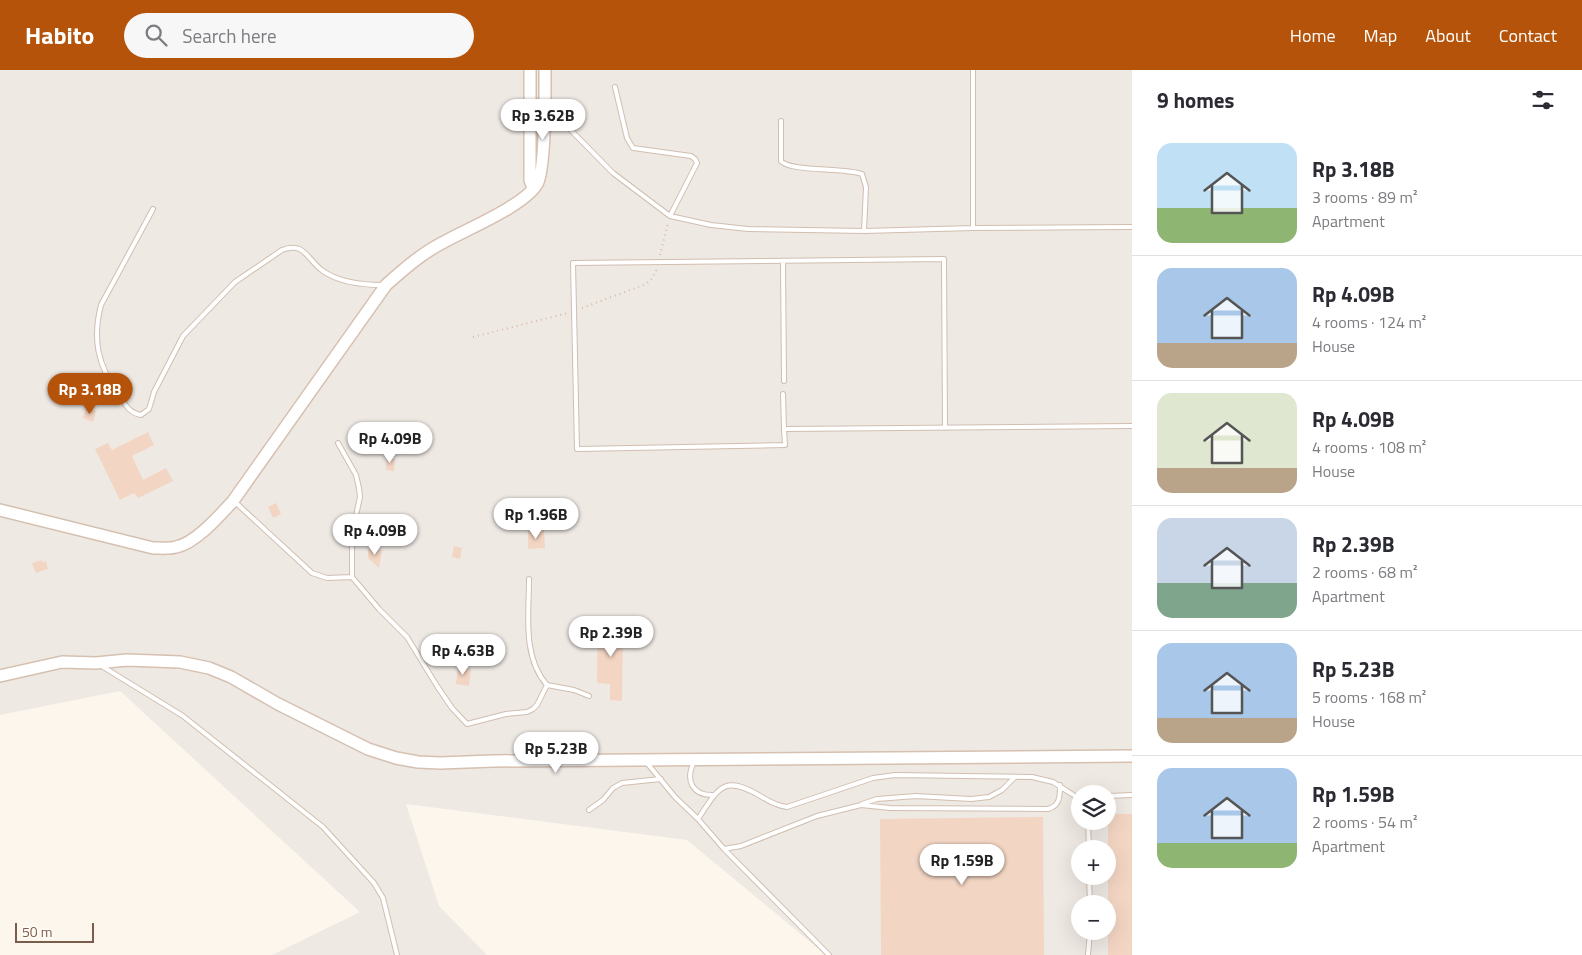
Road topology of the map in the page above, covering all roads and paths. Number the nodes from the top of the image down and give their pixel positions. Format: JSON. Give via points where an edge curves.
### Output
{"nodes":[{"id":1,"x":530,"y":70,"type":"edge"},
{"id":2,"x":545,"y":70,"type":"edge"},
{"id":3,"x":973,"y":70,"type":"edge"},
{"id":4,"x":615,"y":87,"type":"dead end"},
{"id":5,"x":531,"y":101,"type":"junction"},
{"id":6,"x":545,"y":104,"type":"junction"},
{"id":7,"x":781,"y":121,"type":"dead end"},
{"id":8,"x":533,"y":188,"type":"junction"},
{"id":9,"x":153,"y":209,"type":"dead end"},
{"id":10,"x":670,"y":216,"type":"junction"},
{"id":11,"x":1132,"y":227,"type":"edge"},
{"id":12,"x":973,"y":228,"type":"junction"},
{"id":13,"x":864,"y":231,"type":"junction"},
{"id":14,"x":783,"y":261,"type":"junction"},
{"id":15,"x":386,"y":286,"type":"junction"},
{"id":16,"x":582,"y":308,"type":"dead end"},
{"id":17,"x":573,"y":311,"type":"dead end"},
{"id":18,"x":474,"y":337,"type":"dead end"},
{"id":19,"x":784,"y":381,"type":"dead end"},
{"id":20,"x":783,"y":394,"type":"dead end"},
{"id":21,"x":1132,"y":426,"type":"edge"},
{"id":22,"x":945,"y":428,"type":"junction"},
{"id":23,"x":784,"y":429,"type":"junction"},
{"id":24,"x":338,"y":443,"type":"dead end"},
{"id":25,"x":233,"y":500,"type":"junction"},
{"id":26,"x":0,"y":510,"type":"edge"},
{"id":27,"x":352,"y":577,"type":"junction"},
{"id":28,"x":529,"y":578,"type":"dead end"},
{"id":29,"x":96,"y":663,"type":"junction"},
{"id":30,"x":0,"y":676,"type":"edge"},
{"id":31,"x":547,"y":685,"type":"junction"},
{"id":32,"x":589,"y":696,"type":"dead end"},
{"id":33,"x":1132,"y":756,"type":"edge"},
{"id":34,"x":645,"y":760,"type":"junction"},
{"id":35,"x":695,"y":760,"type":"junction"},
{"id":36,"x":1014,"y":777,"type":"junction"},
{"id":37,"x":661,"y":779,"type":"junction"},
{"id":38,"x":1060,"y":786,"type":"junction"},
{"id":39,"x":1071,"y":793,"type":"edge"},
{"id":40,"x":714,"y":795,"type":"junction"},
{"id":41,"x":1116,"y":796,"type":"edge"},
{"id":42,"x":1132,"y":796,"type":"edge"},
{"id":43,"x":860,"y":805,"type":"junction"},
{"id":44,"x":589,"y":810,"type":"dead end"},
{"id":45,"x":698,"y":819,"type":"junction"},
{"id":46,"x":724,"y":849,"type":"junction"},
{"id":47,"x":1089,"y":940,"type":"edge"},
{"id":48,"x":397,"y":955,"type":"edge"},
{"id":49,"x":829,"y":955,"type":"edge"},
{"id":50,"x":1088,"y":955,"type":"edge"}],
"edges":[{"from":1,"to":5,"type":"street"},
{"from":2,"to":6,"type":"street"},
{"from":3,"to":12,"type":"lane"},
{"from":4,"to":10,"type":"lane","via":[[627,138],[633,148],[695,159],[695,168]]},
{"from":5,"to":6,"type":"lane"},
{"from":5,"to":8,"type":"street","via":[[530,180]]},
{"from":6,"to":8,"type":"street","via":[[540,174]]},
{"from":6,"to":10,"type":"lane","via":[[613,173]]},
{"from":7,"to":13,"type":"lane","via":[[781,161],[784,165],[862,174],[866,187]]},
{"from":8,"to":15,"type":"street","via":[[522,200],[424,254]]},
{"from":9,"to":15,"type":"lane","via":[[101,305],[97,319],[96,343],[100,361],[107,378],[134,414],[141,415],[148,409],[183,336],[235,282],[282,250],[297,248],[323,271],[341,279],[361,285]]},
{"from":10,"to":13,"type":"lane","via":[[748,230]]},
{"from":10,"to":16,"type":"path","via":[[657,271],[651,280]]},
{"from":11,"to":12,"type":"lane"},
{"from":12,"to":13,"type":"lane"},
{"from":14,"to":19,"type":"lane"},
{"from":14,"to":22,"type":"lane","via":[[944,259]]},
{"from":14,"to":23,"type":"lane","via":[[573,263],[577,449],[785,445]]},
{"from":15,"to":25,"type":"street"},
{"from":17,"to":18,"type":"path"},
{"from":20,"to":23,"type":"lane"},
{"from":21,"to":22,"type":"lane"},
{"from":22,"to":23,"type":"lane"},
{"from":24,"to":27,"type":"lane","via":[[356,475],[360,497],[352,534]]},
{"from":25,"to":26,"type":"street","via":[[213,523],[177,547],[153,548]]},
{"from":25,"to":27,"type":"lane","via":[[312,573],[327,578]]},
{"from":27,"to":31,"type":"lane","via":[[408,637],[437,686],[467,724],[527,712],[537,705]]},
{"from":28,"to":31,"type":"lane","via":[[530,650]]},
{"from":29,"to":30,"type":"street","via":[[62,662]]},
{"from":29,"to":34,"type":"street","via":[[127,660],[180,662],[209,668],[368,749],[396,758],[440,763]]},
{"from":29,"to":48,"type":"lane","via":[[183,716],[323,827],[374,883],[383,898]]},
{"from":31,"to":32,"type":"lane"},
{"from":33,"to":35,"type":"street"},
{"from":34,"to":35,"type":"street"},
{"from":34,"to":37,"type":"lane"},
{"from":35,"to":40,"type":"lane","via":[[690,772],[694,788],[701,794]]},
{"from":36,"to":38,"type":"lane","via":[[1032,777]]},
{"from":36,"to":40,"type":"lane","via":[[895,775],[873,778],[787,807],[780,807],[737,784],[726,786]]},
{"from":36,"to":43,"type":"lane","via":[[1002,790],[989,796],[971,799],[916,796],[877,799]]},
{"from":37,"to":44,"type":"lane","via":[[622,783]]},
{"from":37,"to":45,"type":"lane"},
{"from":38,"to":39,"type":"lane"},
{"from":38,"to":43,"type":"lane","via":[[1059,800],[1048,809]]},
{"from":40,"to":45,"type":"lane"},
{"from":41,"to":42,"type":"lane"},
{"from":43,"to":46,"type":"lane","via":[[817,816],[741,846]]},
{"from":45,"to":46,"type":"lane"},
{"from":46,"to":49,"type":"lane"},
{"from":47,"to":50,"type":"lane"}]}
